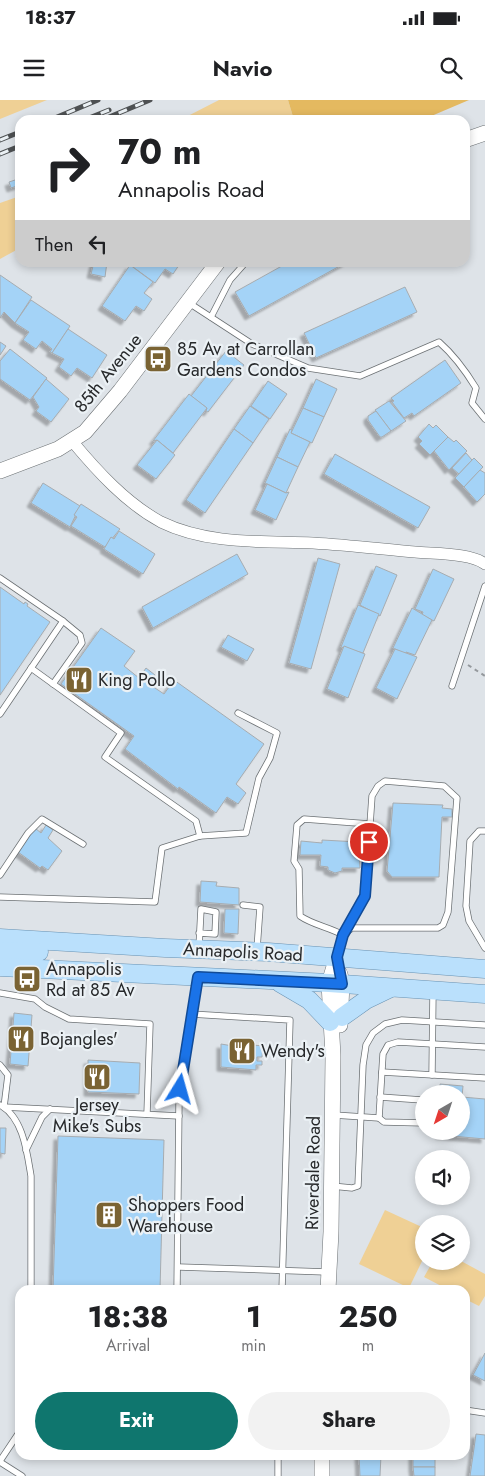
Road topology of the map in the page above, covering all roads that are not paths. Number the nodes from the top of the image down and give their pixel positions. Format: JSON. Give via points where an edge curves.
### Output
{"nodes":[{"id":1,"x":485,"y":133,"type":"edge"},
{"id":2,"x":470,"y":138,"type":"edge"},
{"id":3,"x":485,"y":140,"type":"edge"},
{"id":4,"x":470,"y":143,"type":"edge"},
{"id":5,"x":214,"y":267,"type":"edge"},
{"id":6,"x":242,"y":267,"type":"edge"},
{"id":7,"x":188,"y":301,"type":"junction"},
{"id":8,"x":211,"y":317,"type":"junction"},
{"id":9,"x":485,"y":419,"type":"edge"},
{"id":10,"x":72,"y":441,"type":"junction"},
{"id":11,"x":0,"y":471,"type":"edge"},
{"id":12,"x":485,"y":564,"type":"edge"},
{"id":13,"x":0,"y":578,"type":"edge"},
{"id":14,"x":485,"y":586,"type":"edge"},
{"id":15,"x":63,"y":622,"type":"junction"},
{"id":16,"x":31,"y":668,"type":"junction"},
{"id":17,"x":53,"y":684,"type":"junction"},
{"id":18,"x":452,"y":686,"type":"dead end"},
{"id":19,"x":238,"y":713,"type":"dead end"},
{"id":20,"x":0,"y":714,"type":"edge"},
{"id":21,"x":370,"y":824,"type":"junction"},
{"id":22,"x":485,"y":831,"type":"edge"},
{"id":23,"x":200,"y":836,"type":"junction"},
{"id":24,"x":83,"y":844,"type":"dead end"},
{"id":25,"x":0,"y":875,"type":"edge"},
{"id":26,"x":0,"y":897,"type":"edge"},
{"id":27,"x":243,"y":905,"type":"dead end"},
{"id":28,"x":343,"y":935,"type":"junction"},
{"id":29,"x":0,"y":938,"type":"edge"},
{"id":30,"x":199,"y":941,"type":"junction"},
{"id":31,"x":136,"y":947,"type":"junction"},
{"id":32,"x":485,"y":948,"type":"edge"},
{"id":33,"x":0,"y":951,"type":"edge"},
{"id":34,"x":257,"y":952,"type":"junction"},
{"id":35,"x":337,"y":957,"type":"junction"},
{"id":36,"x":0,"y":967,"type":"edge"},
{"id":37,"x":485,"y":969,"type":"edge"},
{"id":38,"x":198,"y":977,"type":"junction"},
{"id":39,"x":275,"y":980,"type":"junction"},
{"id":40,"x":336,"y":984,"type":"junction"},
{"id":41,"x":393,"y":987,"type":"junction"},
{"id":42,"x":433,"y":990,"type":"junction"},
{"id":43,"x":0,"y":994,"type":"edge"},
{"id":44,"x":485,"y":994,"type":"edge"},
{"id":45,"x":191,"y":1014,"type":"junction"},
{"id":46,"x":336,"y":1019,"type":"junction"},
{"id":47,"x":432,"y":1022,"type":"junction"},
{"id":48,"x":485,"y":1025,"type":"edge"},
{"id":49,"x":432,"y":1044,"type":"junction"},
{"id":50,"x":485,"y":1047,"type":"edge"},
{"id":51,"x":0,"y":1065,"type":"edge"},
{"id":52,"x":382,"y":1072,"type":"junction"},
{"id":53,"x":432,"y":1075,"type":"junction"},
{"id":54,"x":485,"y":1078,"type":"edge"},
{"id":55,"x":380,"y":1098,"type":"junction"},
{"id":56,"x":415,"y":1100,"type":"edge"},
{"id":57,"x":2,"y":1106,"type":"edge"},
{"id":58,"x":50,"y":1109,"type":"junction"},
{"id":59,"x":147,"y":1114,"type":"junction"},
{"id":60,"x":332,"y":1115,"type":"junction"},
{"id":61,"x":360,"y":1115,"type":"junction"},
{"id":62,"x":178,"y":1116,"type":"junction"},
{"id":63,"x":379,"y":1118,"type":"junction"},
{"id":64,"x":415,"y":1123,"type":"edge"},
{"id":65,"x":26,"y":1150,"type":"junction"},
{"id":66,"x":332,"y":1186,"type":"junction"},
{"id":67,"x":179,"y":1267,"type":"junction"},
{"id":68,"x":282,"y":1270,"type":"junction"},
{"id":69,"x":329,"y":1272,"type":"junction"},
{"id":70,"x":31,"y":1285,"type":"edge"},
{"id":71,"x":177,"y":1285,"type":"edge"},
{"id":72,"x":282,"y":1285,"type":"edge"},
{"id":73,"x":328,"y":1285,"type":"edge"},
{"id":74,"x":470,"y":1411,"type":"edge"},
{"id":75,"x":485,"y":1413,"type":"edge"},
{"id":76,"x":15,"y":1438,"type":"edge"},
{"id":77,"x":278,"y":1460,"type":"edge"},
{"id":78,"x":322,"y":1460,"type":"edge"},
{"id":79,"x":0,"y":1461,"type":"edge"},
{"id":80,"x":22,"y":1476,"type":"edge"},
{"id":81,"x":278,"y":1476,"type":"edge"},
{"id":82,"x":322,"y":1476,"type":"edge"}],
"edges":[{"from":1,"to":2,"type":"main road"},
{"from":3,"to":4,"type":"main road"},
{"from":5,"to":7,"type":"main road","name":"85th Avenue"},
{"from":6,"to":8,"type":"lane","via":[[230,280]]},
{"from":7,"to":8,"type":"lane"},
{"from":7,"to":10,"type":"main road","name":"85th Avenue","via":[[115,397],[85,432]]},
{"from":8,"to":9,"type":"lane","via":[[252,344],[308,368],[360,376],[439,342],[455,356],[476,388],[472,403]]},
{"from":10,"to":11,"type":"main road","name":"85th Avenue"},
{"from":10,"to":12,"type":"street","via":[[134,504],[161,521],[191,533],[218,538],[450,555],[479,559]]},
{"from":13,"to":15,"type":"lane"},
{"from":14,"to":18,"type":"lane"},
{"from":15,"to":16,"type":"lane"},
{"from":15,"to":17,"type":"lane","via":[[80,634],[82,643]]},
{"from":16,"to":17,"type":"lane"},
{"from":16,"to":20,"type":"lane"},
{"from":17,"to":23,"type":"lane","via":[[121,733],[105,757],[196,821]]},
{"from":19,"to":23,"type":"lane","via":[[276,733],[270,758],[259,778],[246,832]]},
{"from":21,"to":28,"type":"lane","via":[[365,896]]},
{"from":21,"to":28,"type":"lane","via":[[304,819],[297,826],[294,861],[299,869],[300,916]]},
{"from":21,"to":28,"type":"lane","via":[[372,796],[385,781],[444,786],[451,791],[457,798],[448,912],[438,928],[352,928]]},
{"from":22,"to":32,"type":"lane","via":[[470,841],[466,906],[469,921]]},
{"from":23,"to":26,"type":"lane","via":[[162,848],[155,902]]},
{"from":24,"to":25,"type":"lane","via":[[42,819],[28,833]]},
{"from":27,"to":34,"type":"lane","via":[[260,907]]},
{"from":28,"to":35,"type":"lane"},
{"from":29,"to":31,"type":"main road","name":"Annapolis Road"},
{"from":30,"to":30,"type":"lane","via":[[201,909],[216,912],[215,934]]},
{"from":30,"to":31,"type":"main road","name":"Annapolis Road"},
{"from":30,"to":34,"type":"main road","name":"Annapolis Road"},
{"from":31,"to":33,"type":"main road","via":[[102,954]]},
{"from":34,"to":35,"type":"main road","name":"Annapolis Road"},
{"from":35,"to":37,"type":"main road","name":"Annapolis Road"},
{"from":35,"to":40,"type":"main road","name":"Riverdale Road"},
{"from":36,"to":38,"type":"main road","name":"Annapolis Road"},
{"from":38,"to":39,"type":"main road","name":"Annapolis Road"},
{"from":38,"to":45,"type":"lane"},
{"from":39,"to":40,"type":"main road","name":"Annapolis Road"},
{"from":39,"to":46,"type":"main road"},
{"from":40,"to":41,"type":"main road","name":"Annapolis Road"},
{"from":40,"to":46,"type":"main road","name":"Riverdale Road"},
{"from":41,"to":42,"type":"main road","name":"Annapolis Road"},
{"from":41,"to":46,"type":"main road"},
{"from":42,"to":44,"type":"main road","name":"Annapolis Road"},
{"from":42,"to":47,"type":"lane"},
{"from":43,"to":59,"type":"lane","via":[[35,999],[69,1019],[150,1024]]},
{"from":45,"to":62,"type":"lane"},
{"from":45,"to":68,"type":"lane","via":[[290,1020]]},
{"from":46,"to":60,"type":"main road","name":"Riverdale Road"},
{"from":47,"to":48,"type":"lane"},
{"from":47,"to":49,"type":"lane"},
{"from":47,"to":61,"type":"lane","via":[[402,1020],[385,1024],[373,1033],[366,1045]]},
{"from":49,"to":50,"type":"lane"},
{"from":49,"to":52,"type":"lane","via":[[398,1042],[388,1045],[383,1054]]},
{"from":49,"to":53,"type":"lane"},
{"from":51,"to":57,"type":"lane","via":[[8,1075]]},
{"from":52,"to":53,"type":"lane"},
{"from":52,"to":55,"type":"lane"},
{"from":53,"to":54,"type":"lane"},
{"from":55,"to":56,"type":"lane"},
{"from":55,"to":63,"type":"lane"},
{"from":57,"to":58,"type":"lane"},
{"from":57,"to":65,"type":"lane","via":[[14,1116]]},
{"from":58,"to":59,"type":"lane"},
{"from":58,"to":65,"type":"lane","via":[[42,1117]]},
{"from":59,"to":62,"type":"lane"},
{"from":60,"to":61,"type":"lane"},
{"from":60,"to":66,"type":"main road","name":"Riverdale Road"},
{"from":61,"to":63,"type":"lane"},
{"from":61,"to":66,"type":"lane","via":[[358,1186]]},
{"from":62,"to":67,"type":"lane"},
{"from":63,"to":64,"type":"lane","via":[[384,1122]]},
{"from":65,"to":70,"type":"lane","via":[[31,1176]]},
{"from":66,"to":69,"type":"main road","name":"Riverdale Road"},
{"from":67,"to":68,"type":"lane"},
{"from":67,"to":71,"type":"lane"},
{"from":68,"to":69,"type":"lane"},
{"from":68,"to":72,"type":"lane"},
{"from":69,"to":73,"type":"main road","name":"Riverdale Road"},
{"from":74,"to":75,"type":"lane"},
{"from":76,"to":79,"type":"lane"},
{"from":77,"to":81,"type":"lane"},
{"from":78,"to":82,"type":"main road"},
{"from":79,"to":80,"type":"lane"}]}
